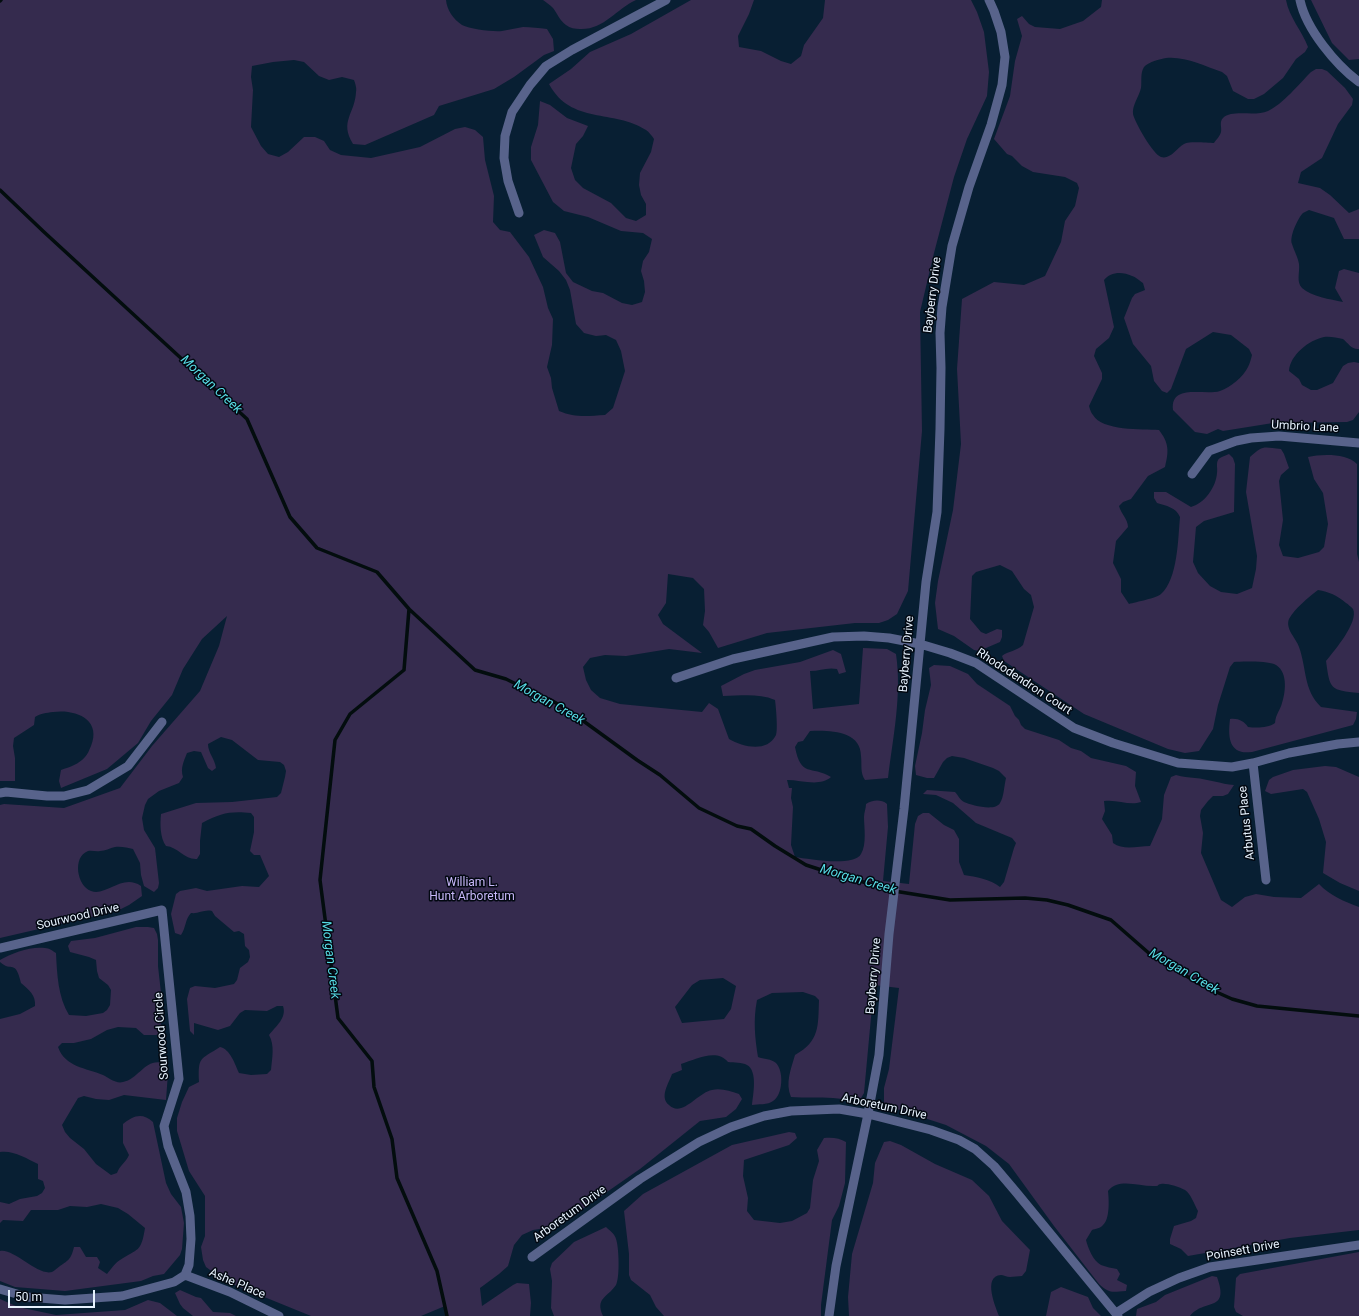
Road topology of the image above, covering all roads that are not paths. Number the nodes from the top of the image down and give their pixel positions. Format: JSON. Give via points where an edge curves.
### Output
{"nodes":[{"id":1,"x":666,"y":0,"type":"edge"},
{"id":2,"x":989,"y":0,"type":"edge"},
{"id":3,"x":1300,"y":0,"type":"edge"},
{"id":4,"x":1359,"y":82,"type":"edge"},
{"id":5,"x":519,"y":213,"type":"dead end"},
{"id":6,"x":1359,"y":443,"type":"edge"},
{"id":7,"x":1192,"y":474,"type":"dead end"},
{"id":8,"x":920,"y":644,"type":"junction"},
{"id":9,"x":676,"y":678,"type":"dead end"},
{"id":10,"x":162,"y":722,"type":"dead end"},
{"id":11,"x":1359,"y":742,"type":"edge"},
{"id":12,"x":1253,"y":763,"type":"junction"},
{"id":13,"x":0,"y":793,"type":"edge"},
{"id":14,"x":1266,"y":880,"type":"dead end"},
{"id":15,"x":162,"y":910,"type":"joint"},
{"id":16,"x":0,"y":948,"type":"edge"},
{"id":17,"x":868,"y":1114,"type":"junction"},
{"id":18,"x":1359,"y":1245,"type":"edge"},
{"id":19,"x":532,"y":1257,"type":"dead end"},
{"id":20,"x":185,"y":1275,"type":"junction"},
{"id":21,"x":0,"y":1289,"type":"edge"},
{"id":22,"x":1117,"y":1314,"type":"edge"},
{"id":23,"x":279,"y":1316,"type":"edge"},
{"id":24,"x":829,"y":1316,"type":"edge"}],
"edges":[{"from":1,"to":5,"type":"street","via":[[546,66],[530,85],[512,112],[505,136],[504,158],[508,181]]},
{"from":2,"to":8,"type":"street","name":"Bayberry Drive","via":[[1001,32],[1005,57],[1002,85],[952,246],[942,307],[937,512]]},
{"from":3,"to":4,"type":"street","via":[[1315,34],[1334,60]]},
{"from":6,"to":7,"type":"street","name":"Umbrio Lane","via":[[1279,436],[1251,438],[1209,451]]},
{"from":8,"to":9,"type":"street","name":"Rhododendron Court","via":[[889,638],[833,637],[733,659]]},
{"from":8,"to":12,"type":"street","name":"Rhododendron Court","via":[[976,663],[1074,728],[1113,743],[1178,763],[1232,767]]},
{"from":8,"to":17,"type":"street","name":"Bayberry Drive","via":[[879,1055]]},
{"from":10,"to":13,"type":"street","via":[[128,766],[88,790],[64,796]]},
{"from":11,"to":12,"type":"street","name":"Rhododendron Court","via":[[1289,753]]},
{"from":12,"to":14,"type":"street","name":"Arbutus Place"},
{"from":15,"to":16,"type":"street","name":"Sourwood Drive"},
{"from":15,"to":20,"type":"street","name":"Sourwood Circle","via":[[179,1079],[164,1126],[168,1146],[186,1192],[190,1216],[191,1246]]},
{"from":17,"to":19,"type":"street","name":"Arboretum Drive","via":[[839,1109],[791,1111],[764,1116],[731,1127],[699,1142],[640,1180]]},
{"from":17,"to":22,"type":"street","name":"Arboretum Drive","via":[[931,1130],[975,1149],[994,1166]]},
{"from":17,"to":24,"type":"street","name":"Bayberry Drive","via":[[836,1266]]},
{"from":18,"to":22,"type":"street","name":"Poinsett Drive","via":[[1210,1267],[1149,1292]]},
{"from":20,"to":21,"type":"street","via":[[174,1282],[122,1296],[65,1300],[27,1297]]},
{"from":20,"to":23,"type":"street","name":"Ashe Place","via":[[230,1292]]}]}
